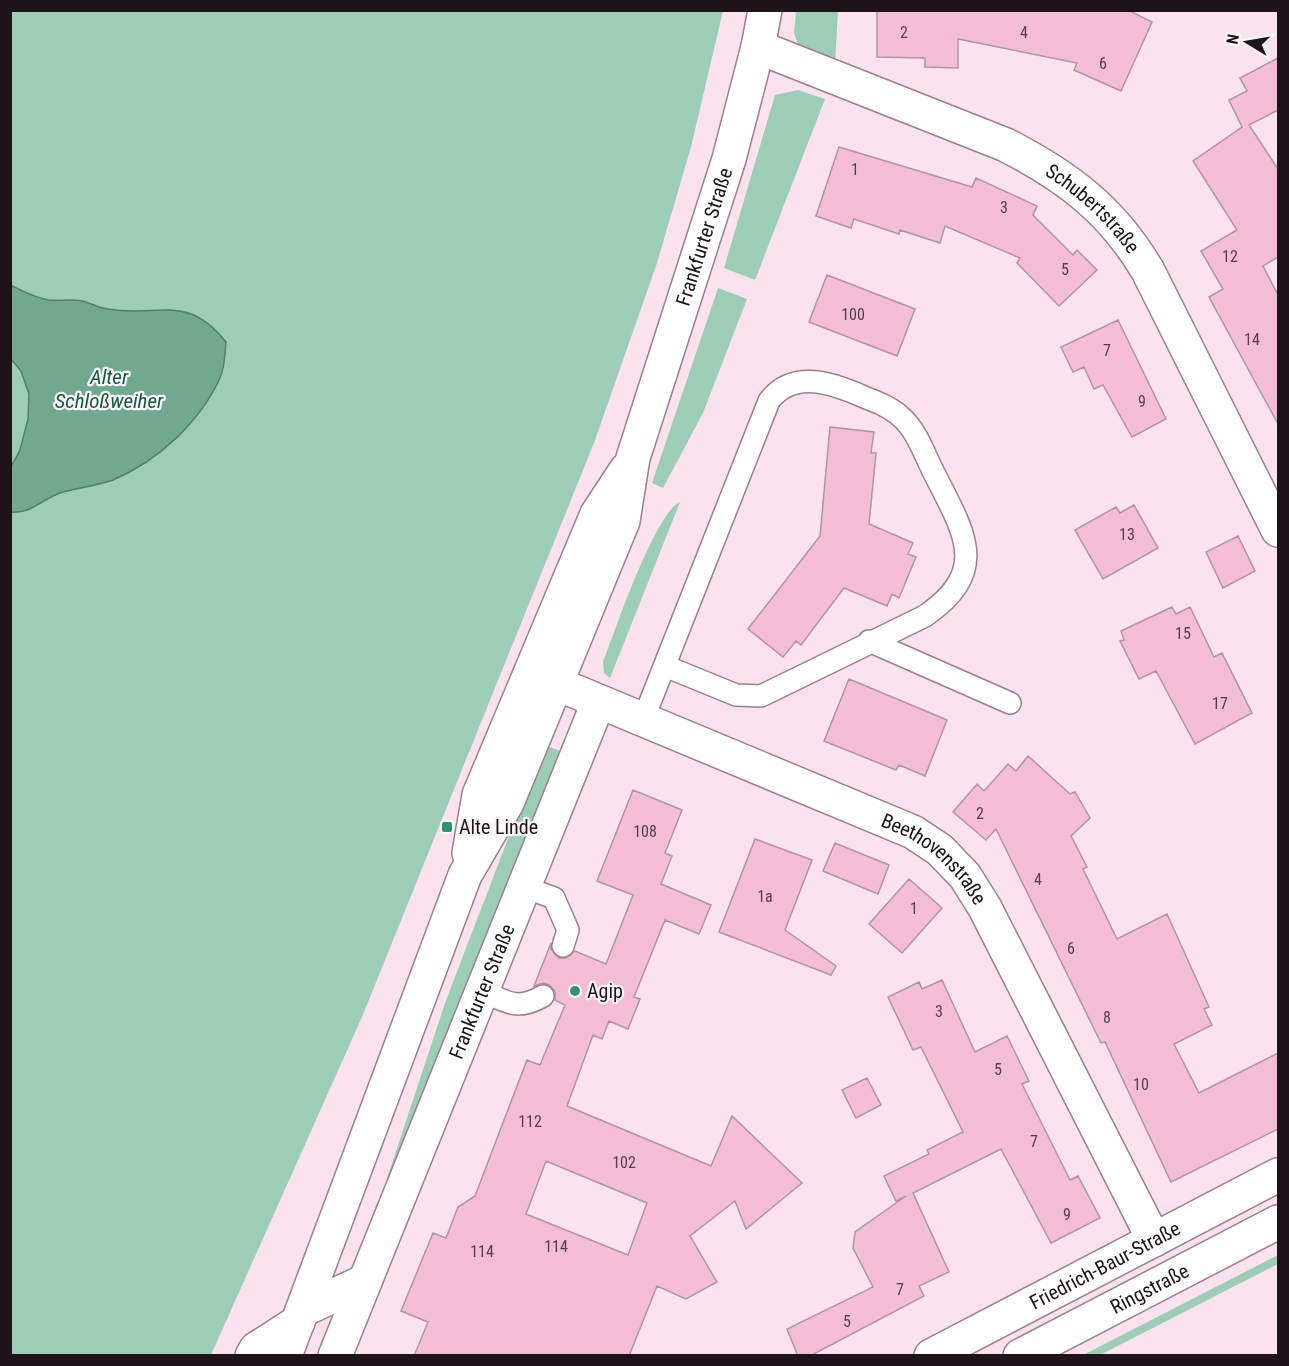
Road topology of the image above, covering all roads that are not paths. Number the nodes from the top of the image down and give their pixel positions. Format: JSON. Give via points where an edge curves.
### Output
{"nodes":[{"id":1,"x":765,"y":10,"type":"edge"},
{"id":2,"x":758,"y":47,"type":"junction"},
{"id":3,"x":1278,"y":530,"type":"edge"},
{"id":4,"x":870,"y":641,"type":"junction"},
{"id":5,"x":665,"y":666,"type":"junction"},
{"id":6,"x":544,"y":679,"type":"junction"},
{"id":7,"x":598,"y":703,"type":"junction"},
{"id":8,"x":1010,"y":703,"type":"dead end"},
{"id":9,"x":643,"y":720,"type":"junction"},
{"id":10,"x":524,"y":886,"type":"junction"},
{"id":11,"x":563,"y":946,"type":"dead end"},
{"id":12,"x":482,"y":991,"type":"junction"},
{"id":13,"x":543,"y":996,"type":"dead end"},
{"id":14,"x":1278,"y":1175,"type":"edge"},
{"id":15,"x":1278,"y":1222,"type":"edge"},
{"id":16,"x":1154,"y":1240,"type":"junction"},
{"id":17,"x":365,"y":1281,"type":"junction"},
{"id":18,"x":300,"y":1316,"type":"junction"},
{"id":19,"x":252,"y":1356,"type":"edge"},
{"id":20,"x":285,"y":1356,"type":"edge"},
{"id":21,"x":335,"y":1356,"type":"edge"},
{"id":22,"x":931,"y":1356,"type":"edge"},
{"id":23,"x":1020,"y":1356,"type":"edge"}],
"edges":[{"from":1,"to":2,"type":"street","name":"Frankfurter Straße"},
{"from":2,"to":3,"type":"street","name":"Schubertstraße","via":[[1006,145],[1090,197],[1132,244],[1148,271]]},
{"from":2,"to":6,"type":"street","name":"Frankfurter Straße","via":[[729,159],[633,458],[623,521]]},
{"from":4,"to":5,"type":"lane","via":[[760,696],[736,694]]},
{"from":4,"to":5,"type":"lane","via":[[925,616],[947,601],[961,583],[966,558],[964,537],[902,417],[887,406],[839,386],[798,382],[776,391],[769,401]]},
{"from":4,"to":8,"type":"lane"},
{"from":5,"to":9,"type":"lane"},
{"from":6,"to":7,"type":"street","name":"Beethovenstraße"},
{"from":6,"to":18,"type":"street","name":"Frankfurter Straße","via":[[507,803],[465,875]]},
{"from":7,"to":9,"type":"street","name":"Beethovenstraße"},
{"from":7,"to":10,"type":"street","name":"Frankfurter Straße"},
{"from":9,"to":16,"type":"street","name":"Beethovenstraße","via":[[883,818],[940,850],[965,876],[985,908]]},
{"from":10,"to":11,"type":"lane","via":[[555,898],[568,930]]},
{"from":10,"to":12,"type":"street","name":"Frankfurter Straße"},
{"from":12,"to":13,"type":"lane","via":[[518,1005]]},
{"from":12,"to":17,"type":"street","name":"Frankfurter Straße"},
{"from":14,"to":16,"type":"street","name":"Friedrich-Baur-Straße"},
{"from":15,"to":23,"type":"street","name":"Ringstraße"},
{"from":16,"to":22,"type":"street","name":"Friedrich-Baur-Straße"},
{"from":17,"to":18,"type":"street"},
{"from":17,"to":21,"type":"street","name":"Frankfurter Straße"},
{"from":18,"to":19,"type":"street"},
{"from":18,"to":20,"type":"street","name":"Frankfurter Straße"}]}
